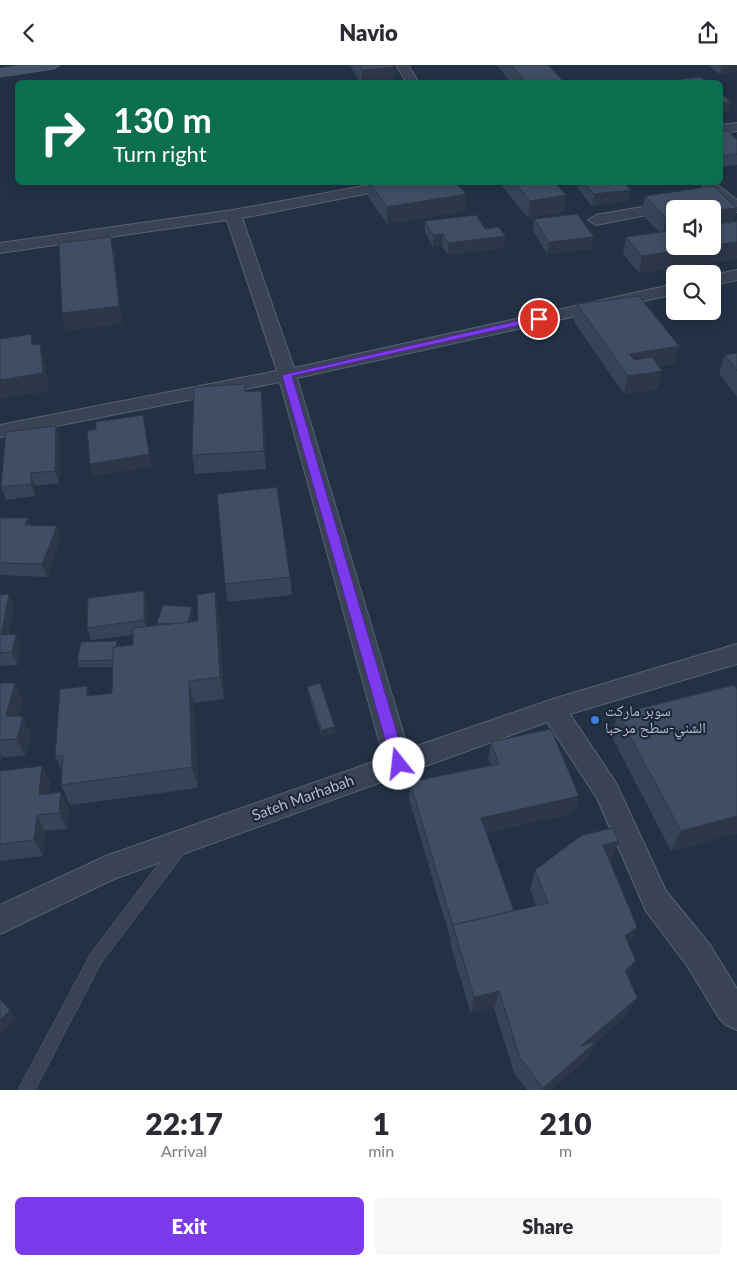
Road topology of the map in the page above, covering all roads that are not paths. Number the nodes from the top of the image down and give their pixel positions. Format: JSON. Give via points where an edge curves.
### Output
{"nodes":[{"id":1,"x":54,"y":65,"type":"edge"},
{"id":2,"x":402,"y":65,"type":"edge"},
{"id":3,"x":0,"y":73,"type":"edge"},
{"id":4,"x":411,"y":80,"type":"edge"},
{"id":5,"x":737,"y":127,"type":"edge"},
{"id":6,"x":723,"y":129,"type":"edge"},
{"id":7,"x":390,"y":185,"type":"edge"},
{"id":8,"x":710,"y":185,"type":"edge"},
{"id":9,"x":724,"y":196,"type":"junction"},
{"id":10,"x":704,"y":200,"type":"edge"},
{"id":11,"x":666,"y":207,"type":"edge"},
{"id":12,"x":737,"y":208,"type":"edge"},
{"id":13,"x":233,"y":215,"type":"junction"},
{"id":14,"x":596,"y":220,"type":"dead end"},
{"id":15,"x":0,"y":248,"type":"edge"},
{"id":16,"x":737,"y":275,"type":"edge"},
{"id":17,"x":721,"y":278,"type":"edge"},
{"id":18,"x":666,"y":291,"type":"edge"},
{"id":19,"x":287,"y":375,"type":"junction"},
{"id":20,"x":0,"y":431,"type":"edge"},
{"id":21,"x":737,"y":654,"type":"edge"},
{"id":22,"x":553,"y":709,"type":"junction"},
{"id":23,"x":399,"y":764,"type":"junction"},
{"id":24,"x":185,"y":841,"type":"junction"},
{"id":25,"x":0,"y":920,"type":"edge"},
{"id":26,"x":737,"y":1014,"type":"edge"},
{"id":27,"x":26,"y":1090,"type":"edge"}],
"edges":[{"from":1,"to":3,"type":"main road"},
{"from":2,"to":4,"type":"street"},
{"from":5,"to":6,"type":"street"},
{"from":7,"to":13,"type":"street"},
{"from":8,"to":9,"type":"street"},
{"from":9,"to":10,"type":"street"},
{"from":9,"to":12,"type":"street"},
{"from":11,"to":14,"type":"street"},
{"from":13,"to":15,"type":"street"},
{"from":13,"to":19,"type":"street"},
{"from":16,"to":17,"type":"street"},
{"from":18,"to":19,"type":"street"},
{"from":19,"to":20,"type":"street"},
{"from":19,"to":23,"type":"street"},
{"from":21,"to":22,"type":"street","name":"Sateh Marhabah"},
{"from":22,"to":23,"type":"street","name":"Sateh Marhabah"},
{"from":22,"to":26,"type":"street","via":[[607,791],[656,901],[699,956]]},
{"from":23,"to":24,"type":"street","name":"Sateh Marhabah"},
{"from":24,"to":25,"type":"street","name":"Sateh Marhabah","via":[[106,869]]},
{"from":24,"to":27,"type":"lane","via":[[96,958]]}]}
